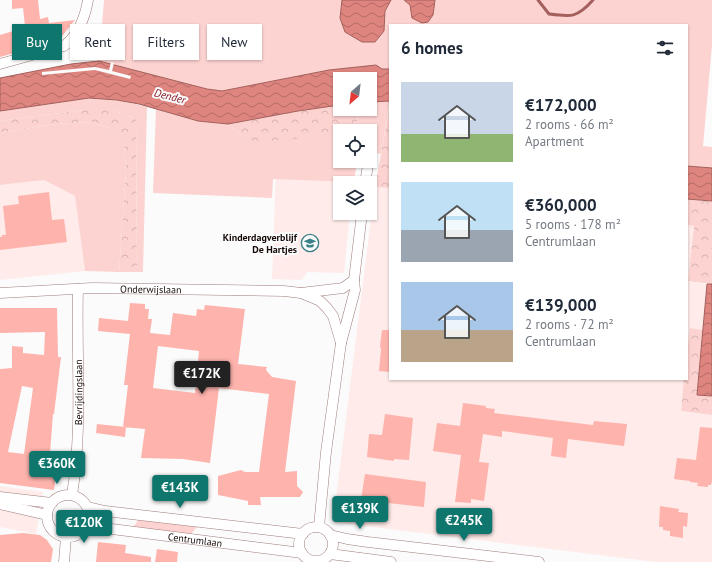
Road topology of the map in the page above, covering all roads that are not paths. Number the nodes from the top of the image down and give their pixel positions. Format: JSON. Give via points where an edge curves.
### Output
{"nodes":[{"id":1,"x":88,"y":0,"type":"edge"},
{"id":2,"x":0,"y":64,"type":"edge"},
{"id":3,"x":361,"y":220,"type":"edge"},
{"id":4,"x":354,"y":280,"type":"junction"},
{"id":5,"x":78,"y":289,"type":"junction"},
{"id":6,"x":0,"y":293,"type":"edge"},
{"id":7,"x":301,"y":293,"type":"junction"},
{"id":8,"x":341,"y":342,"type":"junction"},
{"id":9,"x":72,"y":495,"type":"junction"},
{"id":10,"x":0,"y":497,"type":"edge"},
{"id":11,"x":52,"y":502,"type":"junction"},
{"id":12,"x":0,"y":504,"type":"edge"},
{"id":13,"x":88,"y":507,"type":"junction"},
{"id":14,"x":47,"y":515,"type":"junction"},
{"id":15,"x":88,"y":526,"type":"junction"},
{"id":16,"x":319,"y":527,"type":"junction"},
{"id":17,"x":303,"y":534,"type":"junction"},
{"id":18,"x":330,"y":534,"type":"junction"},
{"id":19,"x":66,"y":537,"type":"junction"},
{"id":20,"x":302,"y":553,"type":"junction"},
{"id":21,"x":330,"y":554,"type":"junction"},
{"id":22,"x":452,"y":557,"type":"edge"},
{"id":23,"x":313,"y":561,"type":"edge"},
{"id":24,"x":64,"y":562,"type":"edge"},
{"id":25,"x":391,"y":562,"type":"edge"},
{"id":26,"x":539,"y":562,"type":"edge"}],
"edges":[{"from":1,"to":2,"type":"street","via":[[82,24],[72,40],[64,46]]},
{"from":3,"to":4,"type":"street","name":"Onderwijslaan"},
{"from":4,"to":7,"type":"street","name":"Onderwijslaan","via":[[343,288]]},
{"from":4,"to":8,"type":"street","name":"Onderwijslaan","via":[[355,290]]},
{"from":5,"to":6,"type":"street","name":"Onderwijslaan"},
{"from":5,"to":7,"type":"street","name":"Onderwijslaan"},
{"from":5,"to":9,"type":"street","name":"Bevrijdingslaan","via":[[79,392],[77,454]]},
{"from":7,"to":8,"type":"street","name":"Onderwijslaan","via":[[320,301],[327,308]]},
{"from":8,"to":16,"type":"street","name":"Onderwijslaan"},
{"from":9,"to":11,"type":"street","via":[[62,495]]},
{"from":9,"to":13,"type":"street","name":"Centrumlaan","via":[[83,500]]},
{"from":10,"to":11,"type":"street"},
{"from":11,"to":14,"type":"street"},
{"from":12,"to":14,"type":"street"},
{"from":13,"to":15,"type":"street"},
{"from":13,"to":17,"type":"street","name":"Centrumlaan"},
{"from":14,"to":19,"type":"street","via":[[48,523],[55,533]]},
{"from":15,"to":19,"type":"street","via":[[75,537]]},
{"from":15,"to":20,"type":"street","name":"Centrumlaan"},
{"from":16,"to":17,"type":"street","via":[[309,529]]},
{"from":16,"to":18,"type":"street"},
{"from":17,"to":20,"type":"street","via":[[300,543]]},
{"from":18,"to":21,"type":"street","via":[[333,544]]},
{"from":18,"to":22,"type":"street"},
{"from":19,"to":24,"type":"street"},
{"from":20,"to":23,"type":"street","name":"Centrumlaan"},
{"from":21,"to":23,"type":"street","name":"Centrumlaan"},
{"from":21,"to":25,"type":"street","name":"Centrumlaan"},
{"from":22,"to":26,"type":"street"}]}
